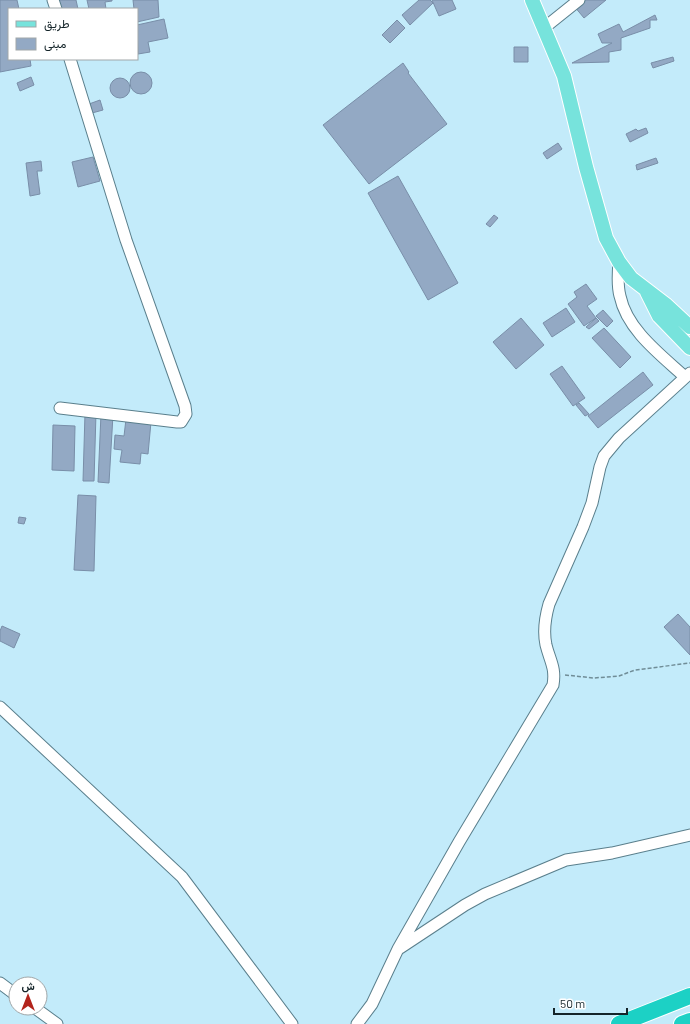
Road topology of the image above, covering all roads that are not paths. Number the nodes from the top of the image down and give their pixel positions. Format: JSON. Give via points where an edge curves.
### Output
{"nodes":[{"id":1,"x":532,"y":0,"type":"edge"},
{"id":2,"x":579,"y":0,"type":"edge"},
{"id":3,"x":544,"y":28,"type":"junction"},
{"id":4,"x":70,"y":60,"type":"edge"},
{"id":5,"x":619,"y":262,"type":"junction"},
{"id":6,"x":647,"y":292,"type":"junction"},
{"id":7,"x":690,"y":327,"type":"edge"},
{"id":8,"x":690,"y":348,"type":"edge"},
{"id":9,"x":687,"y":375,"type":"edge"},
{"id":10,"x":60,"y":408,"type":"dead end"},
{"id":11,"x":0,"y":708,"type":"edge"},
{"id":12,"x":690,"y":835,"type":"edge"},
{"id":13,"x":398,"y":950,"type":"junction"},
{"id":14,"x":690,"y":996,"type":"edge"},
{"id":15,"x":46,"y":1016,"type":"edge"},
{"id":16,"x":690,"y":1021,"type":"edge"},
{"id":17,"x":57,"y":1024,"type":"edge"},
{"id":18,"x":292,"y":1024,"type":"edge"},
{"id":19,"x":357,"y":1024,"type":"edge"},
{"id":20,"x":619,"y":1024,"type":"edge"},
{"id":21,"x":682,"y":1024,"type":"edge"}],
"edges":[{"from":1,"to":3,"type":"main road"},
{"from":2,"to":3,"type":"street"},
{"from":3,"to":5,"type":"main road","via":[[564,76],[604,232]]},
{"from":4,"to":10,"type":"street","via":[[126,240],[186,414],[182,422],[177,422]]},
{"from":5,"to":6,"type":"main road","via":[[631,278]]},
{"from":5,"to":9,"type":"street","via":[[620,296],[625,311],[648,341]]},
{"from":6,"to":7,"type":"main road","via":[[665,304]]},
{"from":6,"to":8,"type":"main road","via":[[659,316]]},
{"from":9,"to":13,"type":"street","via":[[619,438],[604,456],[588,515],[545,618],[546,646],[555,674],[553,685]]},
{"from":11,"to":18,"type":"street","via":[[182,877]]},
{"from":12,"to":13,"type":"street","via":[[559,863],[465,905]]},
{"from":13,"to":19,"type":"street","via":[[372,1004]]},
{"from":14,"to":20,"type":"highway"},
{"from":15,"to":17,"type":"street"},
{"from":16,"to":21,"type":"highway"}]}
